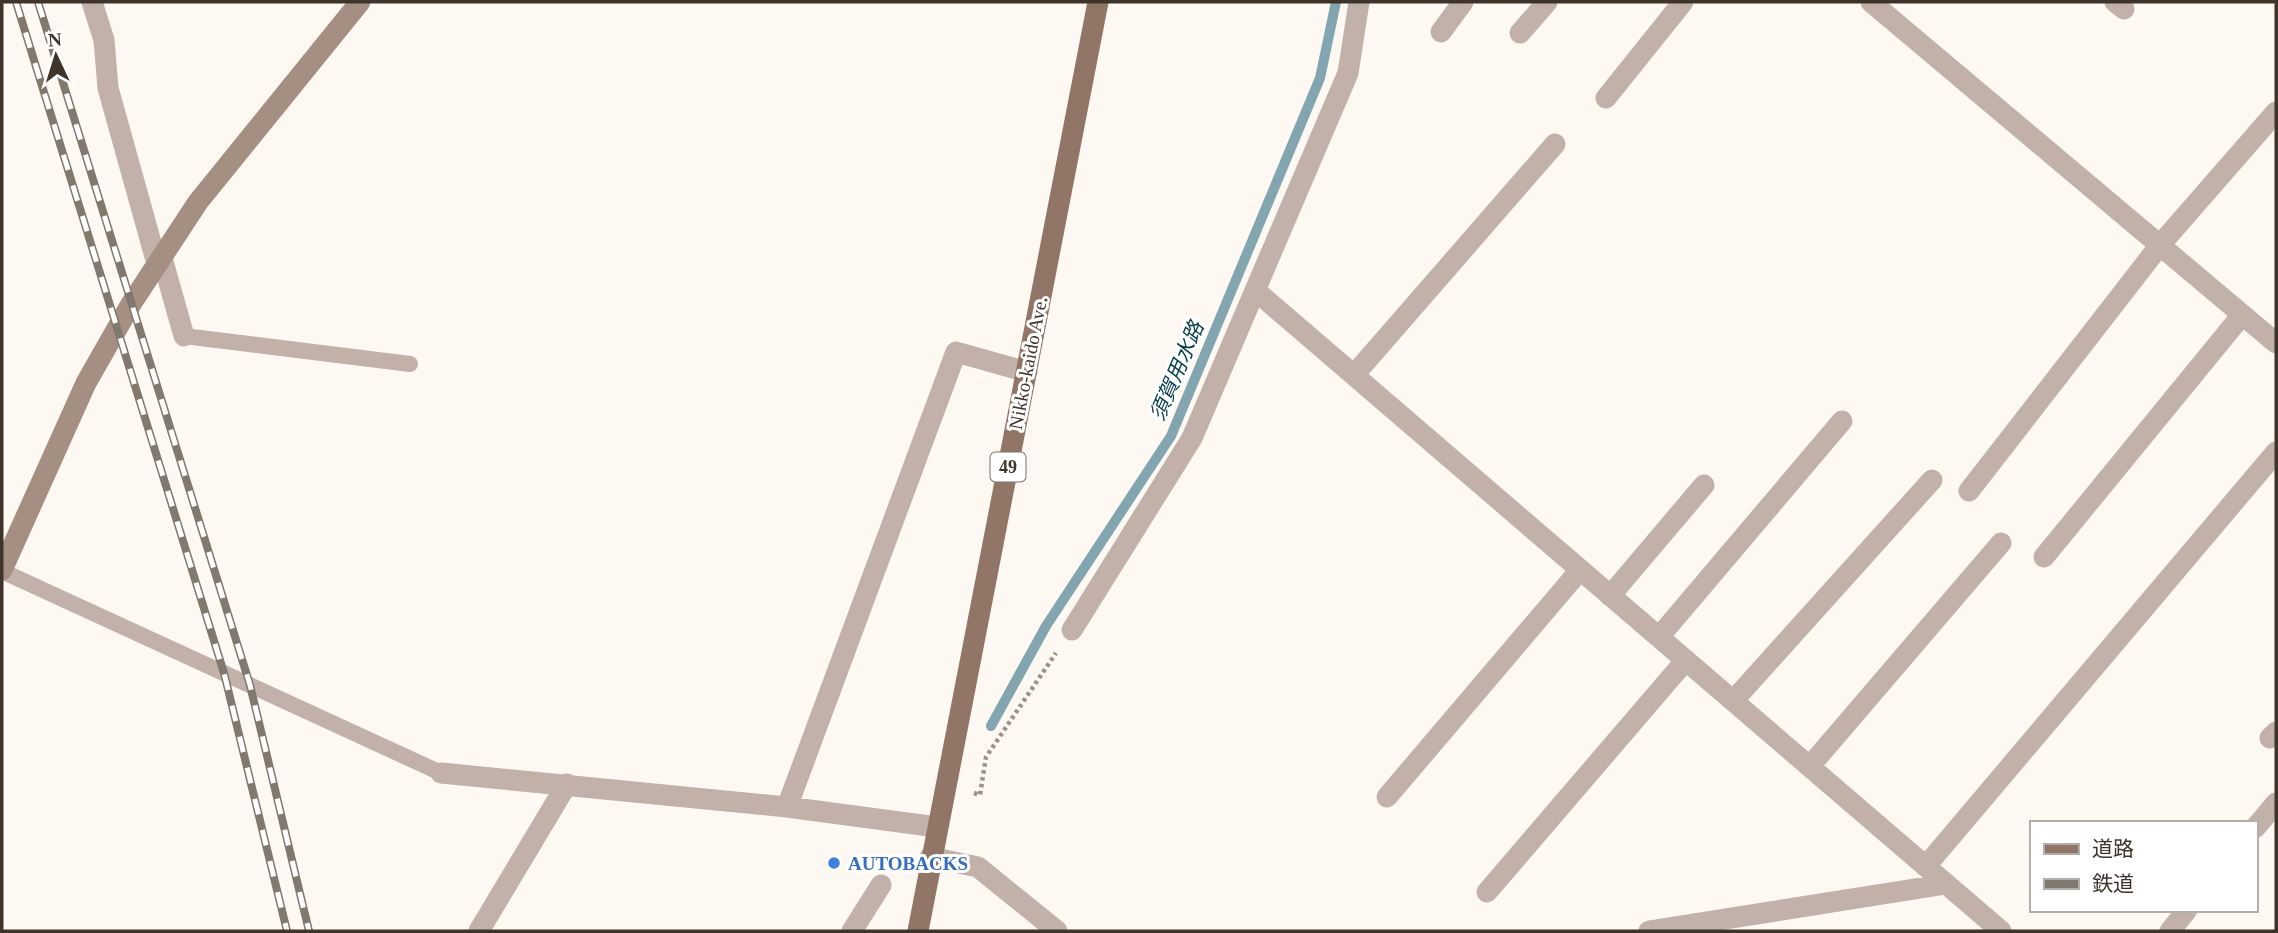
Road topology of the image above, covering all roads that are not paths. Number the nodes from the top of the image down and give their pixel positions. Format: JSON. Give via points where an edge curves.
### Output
{"nodes":[{"id":1,"x":92,"y":2,"type":"edge"},
{"id":2,"x":360,"y":2,"type":"edge"},
{"id":3,"x":1098,"y":2,"type":"edge"},
{"id":4,"x":1359,"y":2,"type":"edge"},
{"id":5,"x":1464,"y":2,"type":"edge"},
{"id":6,"x":1547,"y":2,"type":"edge"},
{"id":7,"x":1683,"y":2,"type":"edge"},
{"id":8,"x":1871,"y":2,"type":"edge"},
{"id":9,"x":1441,"y":32,"type":"dead end"},
{"id":10,"x":1520,"y":33,"type":"dead end"},
{"id":11,"x":1606,"y":98,"type":"dead end"},
{"id":12,"x":2276,"y":112,"type":"edge"},
{"id":13,"x":1555,"y":144,"type":"dead end"},
{"id":14,"x":2160,"y":245,"type":"junction"},
{"id":15,"x":160,"y":261,"type":"junction"},
{"id":16,"x":1257,"y":292,"type":"junction"},
{"id":17,"x":2242,"y":315,"type":"junction"},
{"id":18,"x":184,"y":336,"type":"joint"},
{"id":19,"x":2276,"y":343,"type":"edge"},
{"id":20,"x":410,"y":364,"type":"dead end"},
{"id":21,"x":1027,"y":372,"type":"junction"},
{"id":22,"x":1354,"y":375,"type":"junction"},
{"id":23,"x":1842,"y":421,"type":"dead end"},
{"id":24,"x":2276,"y":452,"type":"edge"},
{"id":25,"x":1932,"y":480,"type":"dead end"},
{"id":26,"x":1704,"y":485,"type":"dead end"},
{"id":27,"x":1969,"y":491,"type":"dead end"},
{"id":28,"x":2001,"y":543,"type":"dead end"},
{"id":29,"x":2045,"y":557,"type":"dead end"},
{"id":30,"x":2,"y":570,"type":"edge"},
{"id":31,"x":1580,"y":570,"type":"junction"},
{"id":32,"x":1610,"y":596,"type":"junction"},
{"id":33,"x":1072,"y":630,"type":"road end"},
{"id":34,"x":1659,"y":637,"type":"junction"},
{"id":35,"x":1686,"y":660,"type":"junction"},
{"id":36,"x":1733,"y":701,"type":"junction"},
{"id":37,"x":1810,"y":766,"type":"junction"},
{"id":38,"x":441,"y":773,"type":"joint"},
{"id":39,"x":567,"y":784,"type":"junction"},
{"id":40,"x":1387,"y":797,"type":"dead end"},
{"id":41,"x":2276,"y":803,"type":"edge"},
{"id":42,"x":787,"y":807,"type":"junction"},
{"id":43,"x":2257,"y":826,"type":"edge"},
{"id":44,"x":937,"y":827,"type":"junction"},
{"id":45,"x":930,"y":857,"type":"junction"},
{"id":46,"x":1926,"y":866,"type":"junction"},
{"id":47,"x":1946,"y":884,"type":"junction"},
{"id":48,"x":881,"y":885,"type":"dead end"},
{"id":49,"x":1487,"y":892,"type":"dead end"},
{"id":50,"x":2185,"y":912,"type":"edge"},
{"id":51,"x":479,"y":931,"type":"edge"},
{"id":52,"x":852,"y":931,"type":"edge"},
{"id":53,"x":918,"y":931,"type":"edge"},
{"id":54,"x":1057,"y":931,"type":"edge"},
{"id":55,"x":1649,"y":931,"type":"edge"},
{"id":56,"x":2001,"y":931,"type":"edge"},
{"id":57,"x":2170,"y":931,"type":"edge"}],
"edges":[{"from":1,"to":15,"type":"street","via":[[104,40],[108,88]]},
{"from":2,"to":15,"type":"street","via":[[215,181]]},
{"from":3,"to":21,"type":"main road","name":"Nikko-kaido Ave.","number":"49"},
{"from":4,"to":16,"type":"street","via":[[1348,73]]},
{"from":5,"to":9,"type":"street"},
{"from":6,"to":10,"type":"street"},
{"from":7,"to":11,"type":"street"},
{"from":8,"to":14,"type":"street"},
{"from":12,"to":14,"type":"street"},
{"from":13,"to":22,"type":"street"},
{"from":14,"to":17,"type":"street"},
{"from":14,"to":27,"type":"street"},
{"from":15,"to":18,"type":"street"},
{"from":15,"to":30,"type":"street","via":[[86,383]]},
{"from":16,"to":22,"type":"street"},
{"from":16,"to":33,"type":"street","via":[[1192,438]]},
{"from":17,"to":19,"type":"street"},
{"from":17,"to":29,"type":"street"},
{"from":18,"to":20,"type":"lane"},
{"from":21,"to":42,"type":"street","via":[[956,352]]},
{"from":21,"to":44,"type":"main road","name":"Nikko-kaido Ave.","number":"49"},
{"from":22,"to":31,"type":"street"},
{"from":23,"to":34,"type":"street"},
{"from":24,"to":46,"type":"street"},
{"from":25,"to":36,"type":"street"},
{"from":26,"to":32,"type":"street"},
{"from":28,"to":37,"type":"street"},
{"from":30,"to":38,"type":"lane"},
{"from":31,"to":32,"type":"street"},
{"from":31,"to":40,"type":"street"},
{"from":32,"to":34,"type":"street"},
{"from":34,"to":35,"type":"street"},
{"from":35,"to":36,"type":"street"},
{"from":35,"to":49,"type":"street"},
{"from":36,"to":37,"type":"street"},
{"from":37,"to":46,"type":"street"},
{"from":38,"to":39,"type":"street"},
{"from":39,"to":42,"type":"street"},
{"from":39,"to":51,"type":"street"},
{"from":41,"to":43,"type":"street"},
{"from":42,"to":44,"type":"street"},
{"from":44,"to":45,"type":"main road","name":"Nikko-kaido Ave.","number":"49"},
{"from":45,"to":53,"type":"main road","name":"Nikko-kaido Ave.","number":"49"},
{"from":45,"to":54,"type":"street","via":[[978,867]]},
{"from":46,"to":47,"type":"street"},
{"from":47,"to":55,"type":"street"},
{"from":47,"to":56,"type":"street"},
{"from":48,"to":52,"type":"street"},
{"from":50,"to":57,"type":"street"}]}
